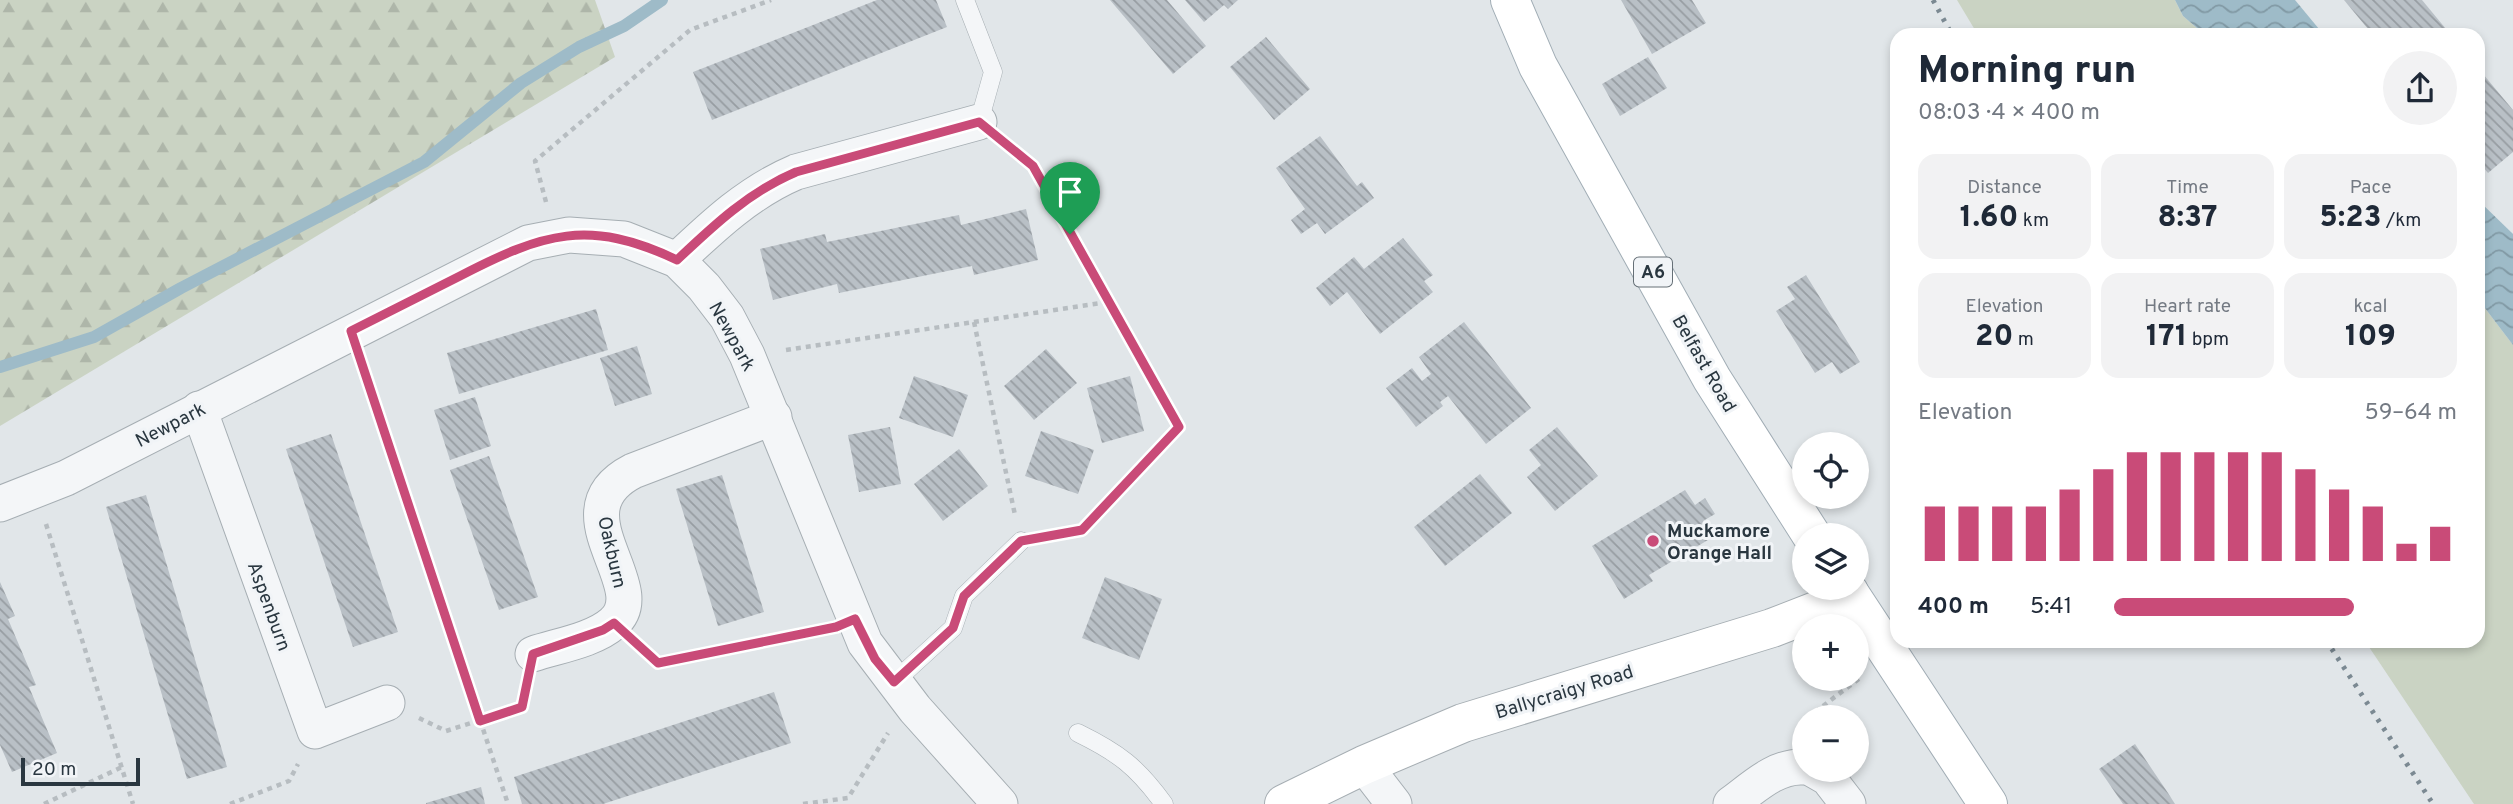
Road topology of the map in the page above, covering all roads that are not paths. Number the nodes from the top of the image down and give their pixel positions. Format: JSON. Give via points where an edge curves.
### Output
{"nodes":[{"id":1,"x":965,"y":0,"type":"edge"},
{"id":2,"x":1510,"y":0,"type":"edge"},
{"id":3,"x":979,"y":122,"type":"joint"},
{"id":4,"x":677,"y":260,"type":"junction"},
{"id":5,"x":199,"y":409,"type":"junction"},
{"id":6,"x":774,"y":417,"type":"junction"},
{"id":7,"x":0,"y":504,"type":"edge"},
{"id":8,"x":1804,"y":523,"type":"edge"},
{"id":9,"x":1021,"y":541,"type":"road end"},
{"id":10,"x":1833,"y":600,"type":"edge"},
{"id":11,"x":1854,"y":600,"type":"edge"},
{"id":12,"x":533,"y":654,"type":"road end"},
{"id":13,"x":904,"y":696,"type":"junction"},
{"id":14,"x":387,"y":702,"type":"road end"},
{"id":15,"x":1078,"y":733,"type":"dead end"},
{"id":16,"x":1364,"y":765,"type":"junction"},
{"id":17,"x":1792,"y":767,"type":"edge"},
{"id":18,"x":1831,"y":782,"type":"edge"},
{"id":19,"x":1000,"y":804,"type":"edge"},
{"id":20,"x":1164,"y":804,"type":"edge"},
{"id":21,"x":1284,"y":804,"type":"edge"},
{"id":22,"x":1394,"y":804,"type":"edge"},
{"id":23,"x":1731,"y":804,"type":"edge"},
{"id":24,"x":1848,"y":804,"type":"edge"},
{"id":25,"x":1988,"y":804,"type":"edge"}],
"edges":[{"from":1,"to":3,"type":"lane","via":[[993,72]]},
{"from":2,"to":8,"type":"main road","name":"Belfast Road","number":"A6","via":[[1538,66],[1712,379]]},
{"from":3,"to":4,"type":"street","via":[[774,182],[733,209]]},
{"from":4,"to":5,"type":"street","name":"Newpark","via":[[624,239],[582,235],[528,243]]},
{"from":4,"to":6,"type":"street","name":"Newpark","via":[[727,317]]},
{"from":5,"to":7,"type":"street","name":"Newpark","via":[[36,492]]},
{"from":5,"to":14,"type":"street","name":"Aspenburn","via":[[315,731]]},
{"from":6,"to":12,"type":"street","name":"Oakburn","via":[[633,471],[609,488],[601,521],[624,601],[622,612],[603,630]]},
{"from":6,"to":13,"type":"street","name":"Newpark","via":[[855,619],[875,659]]},
{"from":9,"to":13,"type":"lane","via":[[964,596],[953,628]]},
{"from":10,"to":16,"type":"main road","name":"Ballycraigy Road","via":[[1772,628],[1463,723]]},
{"from":11,"to":25,"type":"main road"},
{"from":13,"to":19,"type":"street","name":"Newpark"},
{"from":15,"to":20,"type":"lane","via":[[1116,751],[1142,774]]},
{"from":16,"to":21,"type":"main road","name":"Ballycraigy Road"},
{"from":16,"to":22,"type":"street"},
{"from":17,"to":23,"type":"street","via":[[1774,774]]},
{"from":18,"to":24,"type":"street"}]}
